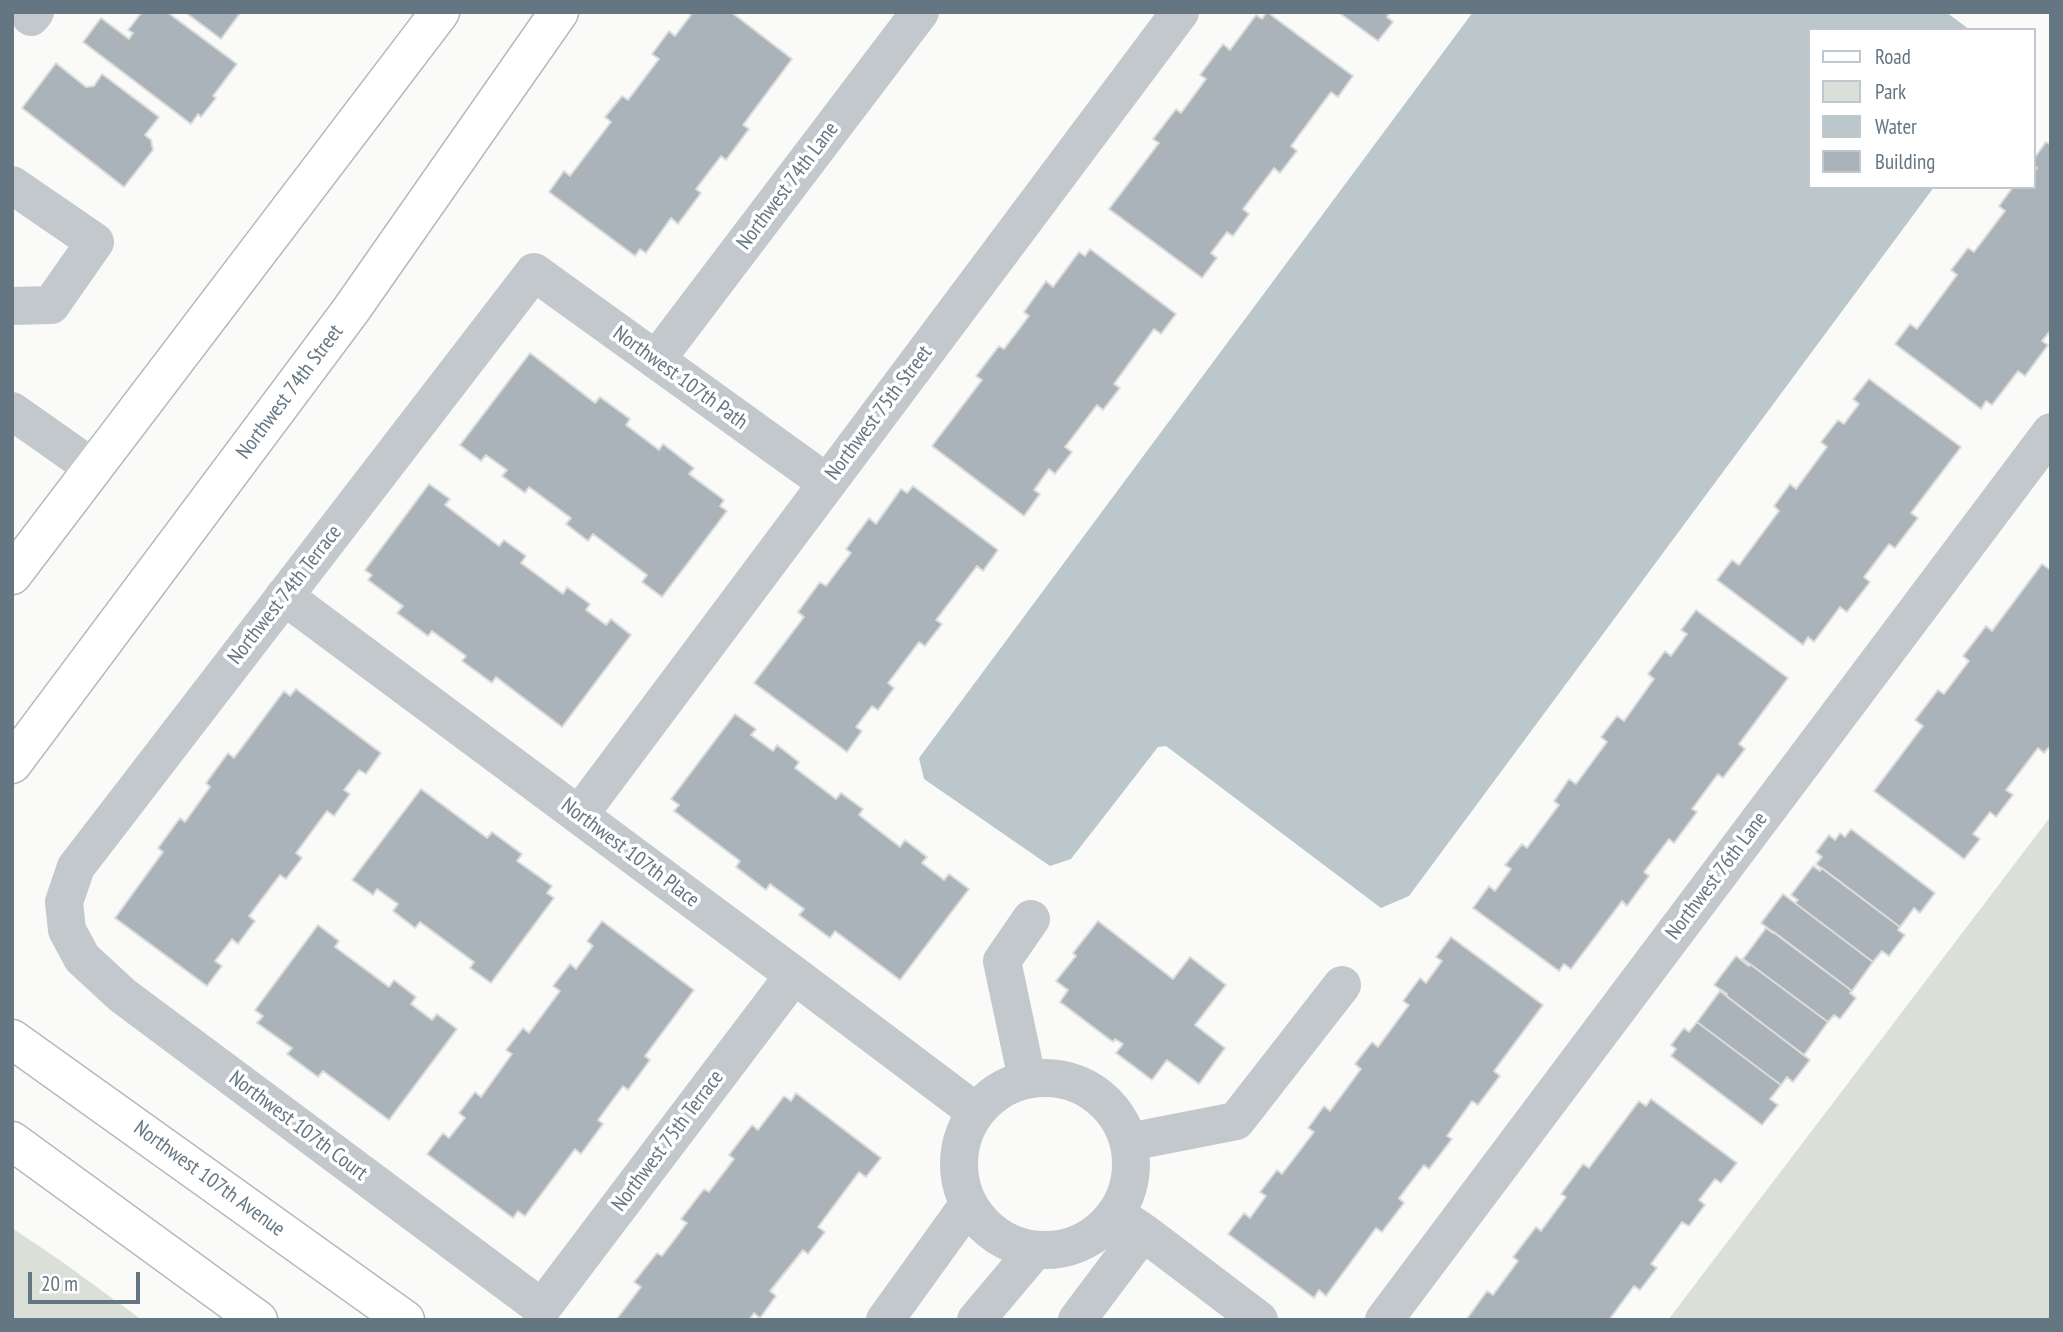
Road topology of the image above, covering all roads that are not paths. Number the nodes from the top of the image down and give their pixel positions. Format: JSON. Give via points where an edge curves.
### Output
{"nodes":[{"id":1,"x":440,"y":12,"type":"edge"},
{"id":2,"x":559,"y":12,"type":"edge"},
{"id":3,"x":920,"y":12,"type":"edge"},
{"id":4,"x":1180,"y":12,"type":"edge"},
{"id":5,"x":12,"y":185,"type":"edge"},
{"id":6,"x":534,"y":272,"type":"joint"},
{"id":7,"x":12,"y":306,"type":"edge"},
{"id":8,"x":656,"y":360,"type":"junction"},
{"id":9,"x":12,"y":411,"type":"edge"},
{"id":10,"x":2051,"y":432,"type":"edge"},
{"id":11,"x":93,"y":468,"type":"junction"},
{"id":12,"x":827,"y":484,"type":"junction"},
{"id":13,"x":12,"y":575,"type":"edge"},
{"id":14,"x":284,"y":596,"type":"junction"},
{"id":15,"x":12,"y":764,"type":"edge"},
{"id":16,"x":579,"y":815,"type":"junction"},
{"id":17,"x":1031,"y":919,"type":"dead end"},
{"id":18,"x":67,"y":930,"type":"joint"},
{"id":19,"x":794,"y":975,"type":"junction"},
{"id":20,"x":1342,"y":985,"type":"dead end"},
{"id":21,"x":12,"y":1039,"type":"edge"},
{"id":22,"x":1027,"y":1079,"type":"junction"},
{"id":23,"x":976,"y":1112,"type":"junction"},
{"id":24,"x":12,"y":1141,"type":"edge"},
{"id":25,"x":1129,"y":1142,"type":"junction"},
{"id":26,"x":968,"y":1205,"type":"junction"},
{"id":27,"x":1130,"y":1223,"type":"junction"},
{"id":28,"x":1035,"y":1250,"type":"junction"},
{"id":29,"x":542,"y":1308,"type":"joint"},
{"id":30,"x":900,"y":1314,"type":"edge"},
{"id":31,"x":254,"y":1318,"type":"edge"},
{"id":32,"x":405,"y":1320,"type":"edge"},
{"id":33,"x":976,"y":1320,"type":"edge"},
{"id":34,"x":1077,"y":1320,"type":"edge"},
{"id":35,"x":1259,"y":1320,"type":"edge"},
{"id":36,"x":1384,"y":1320,"type":"edge"}],
"edges":[{"from":1,"to":11,"type":"main road"},
{"from":2,"to":15,"type":"main road","name":"Northwest 74th Street","via":[[351,310]]},
{"from":3,"to":8,"type":"street","name":"Northwest 74th Lane"},
{"from":4,"to":12,"type":"street","name":"Northwest 75th Street"},
{"from":5,"to":7,"type":"street","via":[[95,242],[51,305]]},
{"from":6,"to":8,"type":"street","name":"Northwest 107th Path"},
{"from":6,"to":14,"type":"street","name":"Northwest 74th Terrace"},
{"from":8,"to":12,"type":"street","name":"Northwest 107th Path"},
{"from":9,"to":11,"type":"street"},
{"from":10,"to":36,"type":"street","name":"Northwest 76th Lane"},
{"from":11,"to":13,"type":"main road"},
{"from":12,"to":16,"type":"street","name":"Northwest 75th Street"},
{"from":14,"to":16,"type":"street","name":"Northwest 107th Place"},
{"from":14,"to":18,"type":"street","name":"Northwest 74th Terrace","via":[[76,867],[64,902]]},
{"from":16,"to":19,"type":"street","name":"Northwest 107th Place"},
{"from":17,"to":22,"type":"street","via":[[1002,961]]},
{"from":18,"to":29,"type":"street","name":"Northwest 107th Court","via":[[82,958],[122,995]]},
{"from":19,"to":23,"type":"street","name":"Northwest 107th Place"},
{"from":19,"to":29,"type":"street","name":"Northwest 75th Terrace"},
{"from":20,"to":25,"type":"street","via":[[1236,1121]]},
{"from":21,"to":32,"type":"main road","name":"Northwest 107th Avenue"},
{"from":22,"to":23,"type":"street","via":[[990,1097]]},
{"from":22,"to":25,"type":"street","via":[[1079,1084],[1119,1117]]},
{"from":23,"to":26,"type":"street","via":[[959,1157],[960,1182]]},
{"from":24,"to":31,"type":"main road"},
{"from":25,"to":27,"type":"street"},
{"from":26,"to":28,"type":"street","via":[[981,1225],[1000,1239]]},
{"from":26,"to":30,"type":"street"},
{"from":27,"to":28,"type":"street","via":[[1075,1246]]},
{"from":27,"to":34,"type":"street"},
{"from":27,"to":35,"type":"street"},
{"from":28,"to":33,"type":"street"}]}
